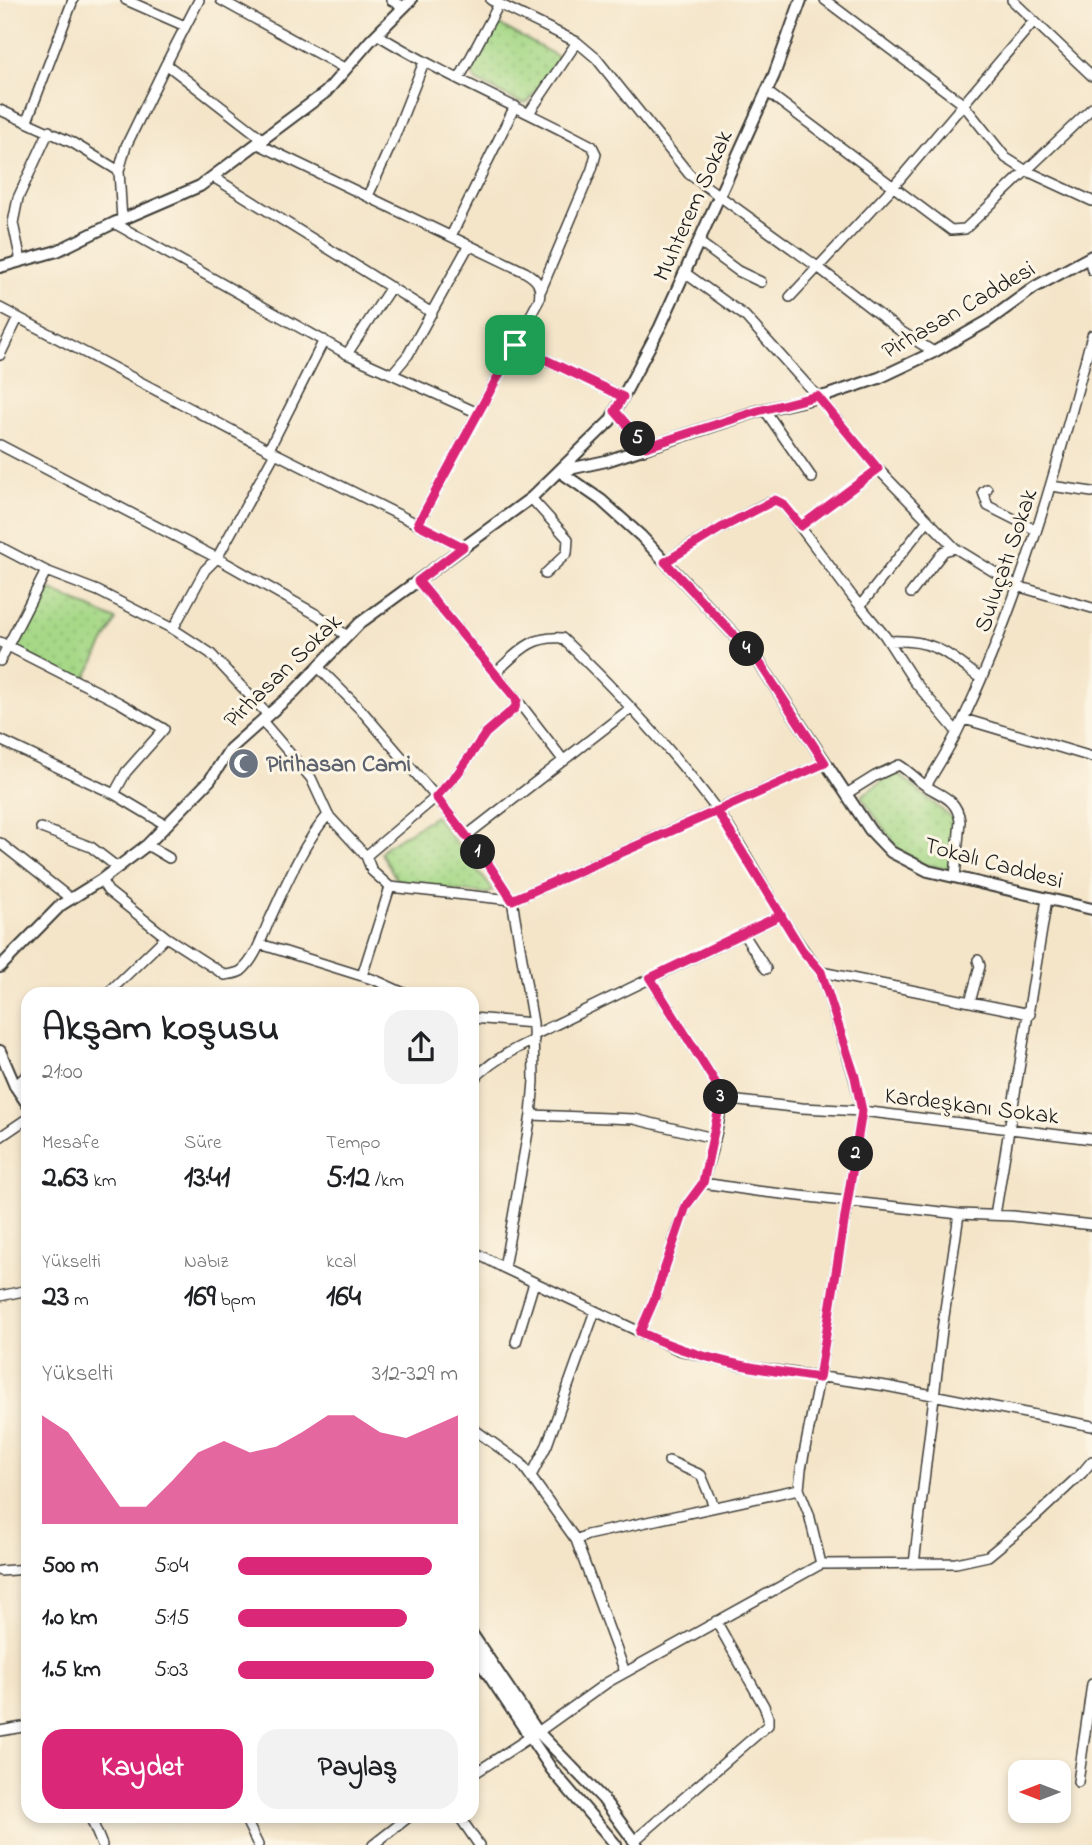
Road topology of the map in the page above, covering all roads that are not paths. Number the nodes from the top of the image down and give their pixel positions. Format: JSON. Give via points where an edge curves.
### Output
{"nodes":[{"id":1,"x":73,"y":0,"type":"edge"},
{"id":2,"x":126,"y":0,"type":"edge"},
{"id":3,"x":199,"y":0,"type":"edge"},
{"id":4,"x":221,"y":0,"type":"edge"},
{"id":5,"x":391,"y":0,"type":"edge"},
{"id":6,"x":801,"y":0,"type":"edge"},
{"id":7,"x":825,"y":0,"type":"edge"},
{"id":8,"x":1012,"y":0,"type":"edge"},
{"id":9,"x":495,"y":2,"type":"edge"},
{"id":10,"x":407,"y":4,"type":"edge"},
{"id":11,"x":1034,"y":21,"type":"junction"},
{"id":12,"x":185,"y":26,"type":"junction"},
{"id":13,"x":379,"y":35,"type":"junction"},
{"id":14,"x":577,"y":42,"type":"junction"},
{"id":15,"x":424,"y":62,"type":"junction"},
{"id":16,"x":166,"y":64,"type":"junction"},
{"id":17,"x":346,"y":69,"type":"junction"},
{"id":18,"x":1091,"y":73,"type":"edge"},
{"id":19,"x":459,"y":79,"type":"junction"},
{"id":20,"x":766,"y":91,"type":"junction"},
{"id":21,"x":963,"y":104,"type":"junction"},
{"id":22,"x":515,"y":106,"type":"junction"},
{"id":23,"x":1092,"y":108,"type":"edge"},
{"id":24,"x":0,"y":110,"type":"edge"},
{"id":25,"x":529,"y":113,"type":"junction"},
{"id":26,"x":27,"y":121,"type":"junction"},
{"id":27,"x":49,"y":131,"type":"junction"},
{"id":28,"x":261,"y":142,"type":"junction"},
{"id":29,"x":1025,"y":170,"type":"junction"},
{"id":30,"x":119,"y":171,"type":"junction"},
{"id":31,"x":213,"y":177,"type":"junction"},
{"id":32,"x":893,"y":187,"type":"junction"},
{"id":33,"x":720,"y":195,"type":"junction"},
{"id":34,"x":368,"y":196,"type":"junction"},
{"id":35,"x":1092,"y":201,"type":"edge"},
{"id":36,"x":118,"y":221,"type":"junction"},
{"id":37,"x":451,"y":236,"type":"junction"},
{"id":38,"x":699,"y":242,"type":"junction"},
{"id":39,"x":469,"y":245,"type":"junction"},
{"id":40,"x":1091,"y":257,"type":"edge"},
{"id":41,"x":21,"y":261,"type":"junction"},
{"id":42,"x":0,"y":267,"type":"edge"},
{"id":43,"x":819,"y":268,"type":"junction"},
{"id":44,"x":1092,"y":270,"type":"edge"},
{"id":45,"x":685,"y":273,"type":"junction"},
{"id":46,"x":761,"y":282,"type":"dead end"},
{"id":47,"x":391,"y":287,"type":"junction"},
{"id":48,"x":541,"y":290,"type":"junction"},
{"id":49,"x":790,"y":298,"type":"dead end"},
{"id":50,"x":0,"y":308,"type":"edge"},
{"id":51,"x":432,"y":313,"type":"junction"},
{"id":52,"x":18,"y":318,"type":"junction"},
{"id":53,"x":1092,"y":335,"type":"edge"},
{"id":54,"x":324,"y":340,"type":"junction"},
{"id":55,"x":515,"y":345,"type":"junction"},
{"id":56,"x":934,"y":352,"type":"junction"},
{"id":57,"x":347,"y":354,"type":"junction"},
{"id":58,"x":0,"y":355,"type":"edge"},
{"id":59,"x":393,"y":374,"type":"junction"},
{"id":60,"x":817,"y":396,"type":"junction"},
{"id":61,"x":623,"y":397,"type":"junction"},
{"id":62,"x":764,"y":409,"type":"junction"},
{"id":63,"x":478,"y":413,"type":"junction"},
{"id":64,"x":612,"y":416,"type":"junction"},
{"id":65,"x":0,"y":445,"type":"edge"},
{"id":66,"x":646,"y":447,"type":"junction"},
{"id":67,"x":272,"y":451,"type":"junction"},
{"id":68,"x":878,"y":469,"type":"junction"},
{"id":69,"x":559,"y":471,"type":"junction"},
{"id":70,"x":812,"y":478,"type":"dead end"},
{"id":71,"x":1051,"y":486,"type":"junction"},
{"id":72,"x":987,"y":489,"type":"dead end"},
{"id":73,"x":1092,"y":492,"type":"edge"},
{"id":74,"x":531,"y":498,"type":"junction"},
{"id":75,"x":928,"y":520,"type":"junction"},
{"id":76,"x":418,"y":524,"type":"junction"},
{"id":77,"x":801,"y":526,"type":"junction"},
{"id":78,"x":1036,"y":530,"type":"junction"},
{"id":79,"x":0,"y":547,"type":"edge"},
{"id":80,"x":463,"y":547,"type":"junction"},
{"id":81,"x":955,"y":548,"type":"junction"},
{"id":82,"x":217,"y":558,"type":"junction"},
{"id":83,"x":665,"y":562,"type":"junction"},
{"id":84,"x":46,"y":570,"type":"junction"},
{"id":85,"x":545,"y":574,"type":"dead end"},
{"id":86,"x":418,"y":581,"type":"junction"},
{"id":87,"x":1017,"y":586,"type":"junction"},
{"id":88,"x":911,"y":593,"type":"dead end"},
{"id":89,"x":860,"y":606,"type":"junction"},
{"id":90,"x":1092,"y":608,"type":"edge"},
{"id":91,"x":173,"y":629,"type":"junction"},
{"id":92,"x":348,"y":636,"type":"junction"},
{"id":93,"x":889,"y":641,"type":"junction"},
{"id":94,"x":4,"y":644,"type":"edge"},
{"id":95,"x":0,"y":661,"type":"edge"},
{"id":96,"x":318,"y":667,"type":"junction"},
{"id":97,"x":495,"y":673,"type":"junction"},
{"id":98,"x":981,"y":679,"type":"junction"},
{"id":99,"x":517,"y":700,"type":"junction"},
{"id":100,"x":631,"y":708,"type":"junction"},
{"id":101,"x":265,"y":718,"type":"junction"},
{"id":102,"x":964,"y":719,"type":"junction"},
{"id":103,"x":957,"y":732,"type":"junction"},
{"id":104,"x":1,"y":743,"type":"edge"},
{"id":105,"x":1092,"y":757,"type":"edge"},
{"id":106,"x":564,"y":761,"type":"junction"},
{"id":107,"x":825,"y":763,"type":"junction"},
{"id":108,"x":926,"y":786,"type":"junction"},
{"id":109,"x":114,"y":794,"type":"junction"},
{"id":110,"x":846,"y":794,"type":"junction"},
{"id":111,"x":436,"y":797,"type":"junction"},
{"id":112,"x":717,"y":811,"type":"junction"},
{"id":113,"x":328,"y":815,"type":"junction"},
{"id":114,"x":166,"y":825,"type":"junction"},
{"id":115,"x":41,"y":828,"type":"dead end"},
{"id":116,"x":466,"y":836,"type":"junction"},
{"id":117,"x":0,"y":843,"type":"edge"},
{"id":118,"x":147,"y":845,"type":"junction"},
{"id":119,"x":366,"y":856,"type":"junction"},
{"id":120,"x":169,"y":858,"type":"dead end"},
{"id":121,"x":117,"y":867,"type":"junction"},
{"id":122,"x":955,"y":877,"type":"junction"},
{"id":123,"x":100,"y":880,"type":"junction"},
{"id":124,"x":390,"y":887,"type":"junction"},
{"id":125,"x":71,"y":898,"type":"junction"},
{"id":126,"x":1047,"y":899,"type":"junction"},
{"id":127,"x":512,"y":900,"type":"junction"},
{"id":128,"x":1092,"y":909,"type":"edge"},
{"id":129,"x":781,"y":915,"type":"junction"},
{"id":130,"x":743,"y":933,"type":"junction"},
{"id":131,"x":166,"y":937,"type":"junction"},
{"id":132,"x":260,"y":944,"type":"junction"},
{"id":133,"x":978,"y":960,"type":"dead end"},
{"id":134,"x":0,"y":967,"type":"edge"},
{"id":135,"x":766,"y":969,"type":"dead end"},
{"id":136,"x":821,"y":972,"type":"junction"},
{"id":137,"x":362,"y":976,"type":"junction"},
{"id":138,"x":650,"y":978,"type":"junction"},
{"id":139,"x":114,"y":987,"type":"edge"},
{"id":140,"x":389,"y":987,"type":"edge"},
{"id":141,"x":970,"y":1002,"type":"junction"},
{"id":142,"x":1030,"y":1014,"type":"junction"},
{"id":143,"x":479,"y":1019,"type":"edge"},
{"id":144,"x":533,"y":1023,"type":"junction"},
{"id":145,"x":534,"y":1038,"type":"junction"},
{"id":146,"x":0,"y":1051,"type":"edge"},
{"id":147,"x":479,"y":1075,"type":"edge"},
{"id":148,"x":21,"y":1080,"type":"edge"},
{"id":149,"x":15,"y":1086,"type":"junction"},
{"id":150,"x":21,"y":1095,"type":"edge"},
{"id":151,"x":721,"y":1099,"type":"junction"},
{"id":152,"x":862,"y":1111,"type":"junction"},
{"id":153,"x":531,"y":1115,"type":"junction"},
{"id":154,"x":21,"y":1123,"type":"edge"},
{"id":155,"x":1010,"y":1128,"type":"junction"},
{"id":156,"x":0,"y":1137,"type":"edge"},
{"id":157,"x":713,"y":1138,"type":"junction"},
{"id":158,"x":1092,"y":1139,"type":"edge"},
{"id":159,"x":703,"y":1183,"type":"junction"},
{"id":160,"x":848,"y":1201,"type":"junction"},
{"id":161,"x":959,"y":1214,"type":"junction"},
{"id":162,"x":995,"y":1215,"type":"junction"},
{"id":163,"x":1092,"y":1224,"type":"edge"},
{"id":164,"x":479,"y":1255,"type":"edge"},
{"id":165,"x":504,"y":1268,"type":"junction"},
{"id":166,"x":534,"y":1283,"type":"junction"},
{"id":167,"x":21,"y":1292,"type":"edge"},
{"id":168,"x":0,"y":1296,"type":"edge"},
{"id":169,"x":595,"y":1311,"type":"junction"},
{"id":170,"x":640,"y":1332,"type":"junction"},
{"id":171,"x":516,"y":1342,"type":"dead end"},
{"id":172,"x":819,"y":1378,"type":"junction"},
{"id":173,"x":934,"y":1395,"type":"junction"},
{"id":174,"x":1092,"y":1426,"type":"edge"},
{"id":175,"x":479,"y":1433,"type":"edge"},
{"id":176,"x":669,"y":1461,"type":"dead end"},
{"id":177,"x":1092,"y":1461,"type":"edge"},
{"id":178,"x":531,"y":1476,"type":"junction"},
{"id":179,"x":799,"y":1489,"type":"junction"},
{"id":180,"x":714,"y":1506,"type":"junction"},
{"id":181,"x":576,"y":1540,"type":"junction"},
{"id":182,"x":821,"y":1564,"type":"junction"},
{"id":183,"x":914,"y":1564,"type":"junction"},
{"id":184,"x":21,"y":1570,"type":"edge"},
{"id":185,"x":0,"y":1572,"type":"edge"},
{"id":186,"x":716,"y":1621,"type":"junction"},
{"id":187,"x":479,"y":1645,"type":"edge"},
{"id":188,"x":479,"y":1660,"type":"edge"},
{"id":189,"x":625,"y":1672,"type":"junction"},
{"id":190,"x":1092,"y":1684,"type":"edge"},
{"id":191,"x":21,"y":1728,"type":"edge"},
{"id":192,"x":0,"y":1731,"type":"edge"},
{"id":193,"x":534,"y":1735,"type":"junction"},
{"id":194,"x":479,"y":1770,"type":"edge"},
{"id":195,"x":1078,"y":1782,"type":"dead end"},
{"id":196,"x":93,"y":1823,"type":"edge"},
{"id":197,"x":247,"y":1823,"type":"edge"},
{"id":198,"x":401,"y":1823,"type":"edge"},
{"id":199,"x":464,"y":1823,"type":"edge"},
{"id":200,"x":636,"y":1843,"type":"edge"},
{"id":201,"x":102,"y":1845,"type":"edge"},
{"id":202,"x":258,"y":1845,"type":"edge"},
{"id":203,"x":373,"y":1845,"type":"edge"},
{"id":204,"x":479,"y":1845,"type":"edge"},
{"id":205,"x":616,"y":1845,"type":"edge"}],
"edges":[{"from":1,"to":26,"type":"street"},
{"from":2,"to":12,"type":"street"},
{"from":3,"to":12,"type":"street"},
{"from":4,"to":17,"type":"street"},
{"from":5,"to":10,"type":"street"},
{"from":6,"to":20,"type":"street","name":"Muhterem Sokak"},
{"from":7,"to":21,"type":"street"},
{"from":8,"to":11,"type":"street"},
{"from":9,"to":14,"type":"street"},
{"from":9,"to":19,"type":"street"},
{"from":10,"to":13,"type":"street"},
{"from":11,"to":18,"type":"street"},
{"from":11,"to":21,"type":"street"},
{"from":12,"to":16,"type":"street"},
{"from":13,"to":15,"type":"street"},
{"from":13,"to":17,"type":"street"},
{"from":14,"to":25,"type":"street"},
{"from":14,"to":33,"type":"street","via":[[596,58],[689,174]]},
{"from":15,"to":19,"type":"street"},
{"from":15,"to":34,"type":"street"},
{"from":16,"to":28,"type":"street"},
{"from":16,"to":30,"type":"street","via":[[126,146]]},
{"from":17,"to":28,"type":"street","via":[[326,92]]},
{"from":19,"to":22,"type":"street"},
{"from":20,"to":32,"type":"street"},
{"from":20,"to":33,"type":"street","name":"Muhterem Sokak"},
{"from":21,"to":29,"type":"street","via":[[1006,159]]},
{"from":21,"to":32,"type":"street"},
{"from":22,"to":25,"type":"street"},
{"from":22,"to":37,"type":"street"},
{"from":23,"to":29,"type":"street"},
{"from":24,"to":26,"type":"street"},
{"from":25,"to":48,"type":"street","via":[[592,146],[596,154]]},
{"from":26,"to":27,"type":"street"},
{"from":27,"to":30,"type":"street"},
{"from":27,"to":41,"type":"street","via":[[18,198],[13,223]]},
{"from":28,"to":31,"type":"street"},
{"from":28,"to":34,"type":"street"},
{"from":29,"to":32,"type":"street","via":[[965,229],[951,230]]},
{"from":29,"to":35,"type":"street"},
{"from":30,"to":36,"type":"street"},
{"from":31,"to":36,"type":"street"},
{"from":31,"to":47,"type":"street"},
{"from":32,"to":43,"type":"street"},
{"from":33,"to":38,"type":"street","name":"Muhterem Sokak"},
{"from":33,"to":43,"type":"street"},
{"from":34,"to":37,"type":"street"},
{"from":36,"to":41,"type":"street","via":[[57,251]]},
{"from":36,"to":54,"type":"street"},
{"from":37,"to":39,"type":"street"},
{"from":38,"to":45,"type":"street","name":"Muhterem Sokak"},
{"from":38,"to":46,"type":"street"},
{"from":39,"to":48,"type":"street","via":[[536,279]]},
{"from":39,"to":51,"type":"street"},
{"from":40,"to":44,"type":"street"},
{"from":40,"to":56,"type":"street","name":"Pirhasan Caddesi"},
{"from":41,"to":42,"type":"street"},
{"from":43,"to":49,"type":"street"},
{"from":43,"to":56,"type":"street"},
{"from":45,"to":60,"type":"street","via":[[745,316]]},
{"from":45,"to":61,"type":"street","name":"Muhterem Sokak"},
{"from":47,"to":51,"type":"street"},
{"from":47,"to":57,"type":"street"},
{"from":48,"to":55,"type":"street"},
{"from":50,"to":52,"type":"street"},
{"from":51,"to":59,"type":"street"},
{"from":52,"to":58,"type":"street"},
{"from":52,"to":67,"type":"street"},
{"from":53,"to":71,"type":"street","name":"Suluçatı Sokak"},
{"from":54,"to":57,"type":"street"},
{"from":54,"to":67,"type":"street"},
{"from":55,"to":61,"type":"street"},
{"from":55,"to":63,"type":"street"},
{"from":56,"to":60,"type":"street","name":"Pirhasan Caddesi","via":[[879,378]]},
{"from":57,"to":59,"type":"street"},
{"from":59,"to":63,"type":"street"},
{"from":60,"to":62,"type":"street","name":"Pirhasan Caddesi"},
{"from":60,"to":68,"type":"street"},
{"from":61,"to":64,"type":"street","name":"Muhterem Sokak"},
{"from":62,"to":66,"type":"street","name":"Pirhasan Caddesi"},
{"from":62,"to":70,"type":"street"},
{"from":63,"to":76,"type":"street"},
{"from":64,"to":66,"type":"street"},
{"from":64,"to":69,"type":"street","name":"Pirhasan Sokak"},
{"from":65,"to":82,"type":"street"},
{"from":66,"to":69,"type":"street","name":"Pirhasan Caddesi"},
{"from":67,"to":76,"type":"street"},
{"from":67,"to":82,"type":"street"},
{"from":68,"to":75,"type":"street"},
{"from":68,"to":77,"type":"street"},
{"from":69,"to":74,"type":"street","name":"Pirhasan Sokak"},
{"from":69,"to":83,"type":"street","name":"Tokalı Caddesi","via":[[601,500]]},
{"from":71,"to":73,"type":"street"},
{"from":71,"to":78,"type":"street","name":"Suluçatı Sokak"},
{"from":72,"to":78,"type":"street","via":[[983,492],[988,506]]},
{"from":74,"to":80,"type":"street","name":"Pirhasan Sokak"},
{"from":74,"to":85,"type":"street","via":[[568,539],[567,553]]},
{"from":75,"to":81,"type":"street"},
{"from":75,"to":89,"type":"street"},
{"from":76,"to":80,"type":"street"},
{"from":77,"to":83,"type":"street","via":[[775,500]]},
{"from":77,"to":89,"type":"street"},
{"from":78,"to":87,"type":"street","name":"Suluçatı Sokak"},
{"from":79,"to":84,"type":"street"},
{"from":80,"to":86,"type":"street","name":"Pirhasan Sokak"},
{"from":81,"to":87,"type":"street"},
{"from":81,"to":88,"type":"street","via":[[944,551]]},
{"from":82,"to":91,"type":"street","via":[[205,570]]},
{"from":82,"to":92,"type":"street"},
{"from":83,"to":107,"type":"street","name":"Tokalı Caddesi","via":[[757,659]]},
{"from":84,"to":91,"type":"street"},
{"from":84,"to":94,"type":"street"},
{"from":86,"to":92,"type":"street","name":"Pirhasan Sokak"},
{"from":86,"to":97,"type":"street"},
{"from":87,"to":90,"type":"street"},
{"from":87,"to":98,"type":"street","name":"Suluçatı Sokak"},
{"from":89,"to":93,"type":"street"},
{"from":91,"to":101,"type":"street","via":[[209,653]]},
{"from":92,"to":96,"type":"street","name":"Pirhasan Sokak"},
{"from":93,"to":98,"type":"street","via":[[928,643]]},
{"from":93,"to":103,"type":"street","via":[[914,681]]},
{"from":94,"to":95,"type":"street"},
{"from":94,"to":109,"type":"street","via":[[164,729]]},
{"from":96,"to":101,"type":"street","name":"Pirhasan Sokak"},
{"from":96,"to":111,"type":"street"},
{"from":97,"to":99,"type":"street"},
{"from":97,"to":100,"type":"street","via":[[527,645],[546,637],[562,638]]},
{"from":98,"to":102,"type":"street","name":"Suluçatı Sokak"},
{"from":99,"to":106,"type":"street"},
{"from":99,"to":111,"type":"street","via":[[515,708],[486,733]]},
{"from":100,"to":106,"type":"street"},
{"from":100,"to":112,"type":"street"},
{"from":101,"to":113,"type":"street","via":[[311,778]]},
{"from":101,"to":114,"type":"street","name":"Pirhasan Sokak","via":[[230,749],[211,779]]},
{"from":102,"to":103,"type":"street","name":"Suluçatı Sokak"},
{"from":102,"to":105,"type":"street"},
{"from":103,"to":108,"type":"street","name":"Suluçatı Sokak"},
{"from":104,"to":109,"type":"street"},
{"from":106,"to":116,"type":"street"},
{"from":107,"to":110,"type":"street","name":"Tokalı Caddesi"},
{"from":107,"to":112,"type":"street"},
{"from":108,"to":110,"type":"street","via":[[899,765]]},
{"from":108,"to":122,"type":"street","via":[[948,798],[958,811]]},
{"from":109,"to":114,"type":"street"},
{"from":110,"to":122,"type":"street","name":"Tokalı Caddesi","via":[[891,852],[928,871]]},
{"from":111,"to":116,"type":"street"},
{"from":111,"to":119,"type":"street"},
{"from":112,"to":127,"type":"street"},
{"from":112,"to":129,"type":"street"},
{"from":113,"to":119,"type":"street"},
{"from":113,"to":132,"type":"street","via":[[306,847]]},
{"from":114,"to":118,"type":"street","name":"Pirhasan Sokak"},
{"from":115,"to":121,"type":"street","via":[[91,847]]},
{"from":116,"to":127,"type":"street"},
{"from":117,"to":125,"type":"street"},
{"from":118,"to":120,"type":"street"},
{"from":118,"to":121,"type":"street","name":"Pirhasan Sokak"},
{"from":119,"to":124,"type":"street","via":[[372,871]]},
{"from":121,"to":123,"type":"street","name":"Pirhasan Sokak"},
{"from":122,"to":126,"type":"street","name":"Tokalı Caddesi"},
{"from":123,"to":125,"type":"street","name":"Pirhasan Sokak"},
{"from":123,"to":131,"type":"street"},
{"from":124,"to":127,"type":"street"},
{"from":124,"to":137,"type":"street"},
{"from":125,"to":134,"type":"street","name":"Pirhasan Sokak"},
{"from":126,"to":128,"type":"street","name":"Tokalı Caddesi"},
{"from":126,"to":142,"type":"street"},
{"from":127,"to":144,"type":"street"},
{"from":129,"to":130,"type":"street"},
{"from":129,"to":136,"type":"street"},
{"from":130,"to":135,"type":"street"},
{"from":130,"to":138,"type":"street"},
{"from":131,"to":132,"type":"street","via":[[225,975],[242,970]]},
{"from":131,"to":139,"type":"street"},
{"from":132,"to":137,"type":"street"},
{"from":133,"to":141,"type":"street"},
{"from":136,"to":141,"type":"street"},
{"from":136,"to":152,"type":"street"},
{"from":137,"to":140,"type":"street"},
{"from":138,"to":145,"type":"street"},
{"from":138,"to":151,"type":"street","via":[[720,1090]]},
{"from":141,"to":142,"type":"street"},
{"from":142,"to":155,"type":"street"},
{"from":143,"to":144,"type":"street"},
{"from":144,"to":145,"type":"street"},
{"from":145,"to":147,"type":"street"},
{"from":145,"to":153,"type":"street"},
{"from":146,"to":149,"type":"street"},
{"from":148,"to":149,"type":"street"},
{"from":149,"to":150,"type":"street"},
{"from":151,"to":152,"type":"street","name":"Kardeşkanı Sokak"},
{"from":151,"to":157,"type":"street"},
{"from":152,"to":155,"type":"street","name":"Kardeşkanı Sokak"},
{"from":152,"to":160,"type":"street"},
{"from":153,"to":157,"type":"street","via":[[634,1119]]},
{"from":153,"to":165,"type":"street"},
{"from":154,"to":156,"type":"street"},
{"from":155,"to":158,"type":"street","name":"Kardeşkanı Sokak"},
{"from":155,"to":162,"type":"street"},
{"from":157,"to":159,"type":"street"},
{"from":159,"to":160,"type":"street"},
{"from":159,"to":170,"type":"street","via":[[686,1206]]},
{"from":160,"to":161,"type":"street"},
{"from":160,"to":172,"type":"street"},
{"from":161,"to":162,"type":"street"},
{"from":161,"to":173,"type":"street"},
{"from":162,"to":163,"type":"street"},
{"from":164,"to":165,"type":"street"},
{"from":165,"to":166,"type":"street"},
{"from":166,"to":169,"type":"street"},
{"from":166,"to":171,"type":"street"},
{"from":167,"to":168,"type":"street"},
{"from":169,"to":170,"type":"street"},
{"from":169,"to":178,"type":"street"},
{"from":170,"to":172,"type":"street","via":[[702,1357]]},
{"from":172,"to":173,"type":"street"},
{"from":172,"to":179,"type":"street"},
{"from":173,"to":174,"type":"street"},
{"from":173,"to":183,"type":"street"},
{"from":175,"to":178,"type":"street","via":[[521,1463]]},
{"from":176,"to":180,"type":"street","via":[[701,1475]]},
{"from":177,"to":183,"type":"street","via":[[988,1556],[956,1563]]},
{"from":178,"to":181,"type":"street"},
{"from":179,"to":180,"type":"street"},
{"from":179,"to":182,"type":"street"},
{"from":180,"to":181,"type":"street"},
{"from":181,"to":189,"type":"street"},
{"from":182,"to":183,"type":"street"},
{"from":182,"to":186,"type":"street"},
{"from":184,"to":185,"type":"street"},
{"from":186,"to":189,"type":"street"},
{"from":186,"to":200,"type":"street","via":[[764,1706],[768,1725]]},
{"from":187,"to":193,"type":"street"},
{"from":188,"to":193,"type":"street"},
{"from":189,"to":193,"type":"street"},
{"from":190,"to":195,"type":"street"},
{"from":191,"to":192,"type":"street"},
{"from":193,"to":194,"type":"street"},
{"from":193,"to":200,"type":"street","via":[[603,1799]]},
{"from":193,"to":205,"type":"street","via":[[552,1770]]},
{"from":196,"to":201,"type":"street"},
{"from":197,"to":202,"type":"street"},
{"from":198,"to":203,"type":"street"},
{"from":199,"to":204,"type":"street"}]}
